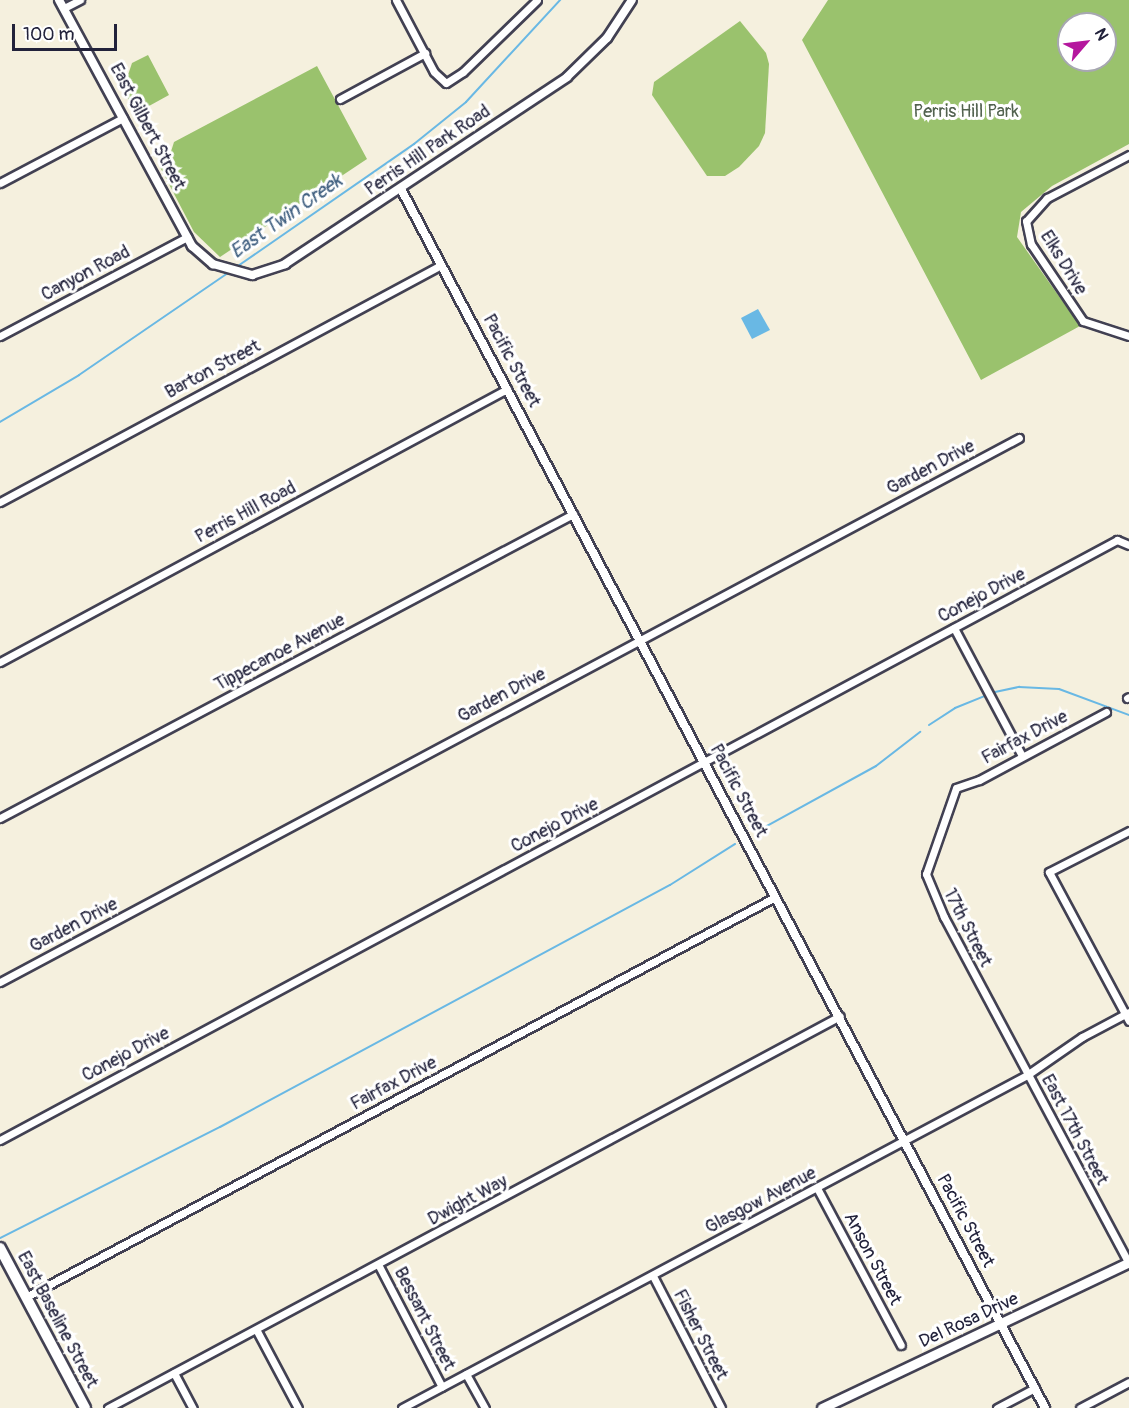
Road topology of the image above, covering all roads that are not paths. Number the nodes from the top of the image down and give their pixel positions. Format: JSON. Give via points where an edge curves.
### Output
{"nodes":[{"id":1,"x":80,"y":0,"type":"edge"},
{"id":2,"x":396,"y":0,"type":"edge"},
{"id":3,"x":537,"y":0,"type":"edge"},
{"id":4,"x":632,"y":0,"type":"edge"},
{"id":5,"x":62,"y":4,"type":"edge"},
{"id":6,"x":425,"y":54,"type":"junction"},
{"id":7,"x":340,"y":99,"type":"dead end"},
{"id":8,"x":123,"y":118,"type":"junction"},
{"id":9,"x":1129,"y":156,"type":"edge"},
{"id":10,"x":0,"y":183,"type":"edge"},
{"id":11,"x":401,"y":189,"type":"junction"},
{"id":12,"x":187,"y":237,"type":"junction"},
{"id":13,"x":216,"y":265,"type":"joint"},
{"id":14,"x":441,"y":265,"type":"junction"},
{"id":15,"x":0,"y":336,"type":"edge"},
{"id":16,"x":1129,"y":336,"type":"edge"},
{"id":17,"x":507,"y":389,"type":"junction"},
{"id":18,"x":1019,"y":438,"type":"dead end"},
{"id":19,"x":0,"y":502,"type":"edge"},
{"id":20,"x":573,"y":514,"type":"junction"},
{"id":21,"x":1129,"y":545,"type":"edge"},
{"id":22,"x":954,"y":628,"type":"junction"},
{"id":23,"x":639,"y":640,"type":"junction"},
{"id":24,"x":0,"y":662,"type":"edge"},
{"id":25,"x":1106,"y":711,"type":"dead end"},
{"id":26,"x":1022,"y":756,"type":"junction"},
{"id":27,"x":705,"y":763,"type":"junction"},
{"id":28,"x":956,"y":788,"type":"joint"},
{"id":29,"x":0,"y":818,"type":"edge"},
{"id":30,"x":1129,"y":831,"type":"edge"},
{"id":31,"x":775,"y":897,"type":"junction"},
{"id":32,"x":0,"y":982,"type":"edge"},
{"id":33,"x":840,"y":1016,"type":"junction"},
{"id":34,"x":1128,"y":1016,"type":"edge"},
{"id":35,"x":1027,"y":1075,"type":"junction"},
{"id":36,"x":0,"y":1140,"type":"edge"},
{"id":37,"x":904,"y":1141,"type":"junction"},
{"id":38,"x":817,"y":1188,"type":"junction"},
{"id":39,"x":0,"y":1248,"type":"edge"},
{"id":40,"x":1129,"y":1262,"type":"edge"},
{"id":41,"x":379,"y":1266,"type":"junction"},
{"id":42,"x":653,"y":1276,"type":"junction"},
{"id":43,"x":26,"y":1297,"type":"junction"},
{"id":44,"x":1001,"y":1325,"type":"junction"},
{"id":45,"x":256,"y":1331,"type":"junction"},
{"id":46,"x":901,"y":1345,"type":"dead end"},
{"id":47,"x":174,"y":1373,"type":"junction"},
{"id":48,"x":466,"y":1374,"type":"junction"},
{"id":49,"x":1129,"y":1382,"type":"edge"},
{"id":50,"x":442,"y":1387,"type":"junction"},
{"id":51,"x":1035,"y":1388,"type":"junction"},
{"id":52,"x":85,"y":1408,"type":"edge"},
{"id":53,"x":108,"y":1408,"type":"edge"},
{"id":54,"x":193,"y":1408,"type":"edge"},
{"id":55,"x":298,"y":1408,"type":"edge"},
{"id":56,"x":402,"y":1408,"type":"edge"},
{"id":57,"x":484,"y":1408,"type":"edge"},
{"id":58,"x":721,"y":1408,"type":"edge"},
{"id":59,"x":822,"y":1408,"type":"edge"},
{"id":60,"x":997,"y":1408,"type":"edge"},
{"id":61,"x":1046,"y":1408,"type":"edge"},
{"id":62,"x":1080,"y":1408,"type":"edge"}],
"edges":[{"from":1,"to":5,"type":"street"},
{"from":2,"to":6,"type":"street"},
{"from":3,"to":6,"type":"street","via":[[453,81],[439,79]]},
{"from":4,"to":11,"type":"street","name":"Perris Hill Park Road","via":[[607,38],[567,77]]},
{"from":5,"to":8,"type":"street","name":"East Gilbert Street"},
{"from":6,"to":7,"type":"street"},
{"from":8,"to":10,"type":"street"},
{"from":8,"to":12,"type":"street","name":"East Gilbert Street"},
{"from":9,"to":16,"type":"street","name":"Elks Drive","via":[[1047,198],[1026,220],[1031,244],[1083,321]]},
{"from":11,"to":13,"type":"street","name":"Perris Hill Park Road","via":[[285,264],[252,275]]},
{"from":11,"to":14,"type":"street","name":"Pacific Street"},
{"from":12,"to":13,"type":"street","name":"East Gilbert Street"},
{"from":12,"to":15,"type":"street","name":"Canyon Road"},
{"from":14,"to":17,"type":"street","name":"Pacific Street"},
{"from":14,"to":19,"type":"street","name":"Barton Street"},
{"from":17,"to":20,"type":"street","name":"Pacific Street"},
{"from":17,"to":24,"type":"street","name":"Perris Hill Road"},
{"from":18,"to":23,"type":"street","name":"Garden Drive"},
{"from":20,"to":23,"type":"street","name":"Pacific Street"},
{"from":20,"to":29,"type":"street","name":"Tippecanoe Avenue"},
{"from":21,"to":22,"type":"street","name":"Conejo Drive","via":[[1123,539]]},
{"from":22,"to":26,"type":"street"},
{"from":22,"to":27,"type":"street","name":"Conejo Drive"},
{"from":23,"to":27,"type":"street","name":"Pacific Street"},
{"from":23,"to":32,"type":"street","name":"Garden Drive"},
{"from":25,"to":26,"type":"street","name":"Fairfax Drive"},
{"from":26,"to":28,"type":"street","name":"Fairfax Drive"},
{"from":27,"to":31,"type":"street","name":"Pacific Street"},
{"from":27,"to":36,"type":"street","name":"Conejo Drive"},
{"from":28,"to":35,"type":"street","name":"17th Street","via":[[926,874],[928,885]]},
{"from":30,"to":34,"type":"street","via":[[1049,872]]},
{"from":31,"to":33,"type":"street","name":"Pacific Street"},
{"from":31,"to":43,"type":"street","name":"Fairfax Drive"},
{"from":33,"to":37,"type":"street","name":"Pacific Street"},
{"from":33,"to":41,"type":"street","name":"Dwight Way"},
{"from":34,"to":35,"type":"street","name":"Glasgow Avenue","via":[[1082,1037]]},
{"from":35,"to":37,"type":"street","name":"Glasgow Avenue"},
{"from":35,"to":40,"type":"street","name":"East 17th Street"},
{"from":37,"to":38,"type":"street","name":"Glasgow Avenue"},
{"from":37,"to":44,"type":"street","name":"Pacific Street"},
{"from":38,"to":42,"type":"street","name":"Glasgow Avenue"},
{"from":38,"to":46,"type":"street","name":"Anson Street"},
{"from":39,"to":43,"type":"main road","name":"East Baseline Street"},
{"from":40,"to":44,"type":"main road","name":"Del Rosa Drive"},
{"from":41,"to":45,"type":"street","name":"Dwight Way"},
{"from":41,"to":50,"type":"street","name":"Bessant Street"},
{"from":42,"to":48,"type":"street","name":"Glasgow Avenue"},
{"from":42,"to":58,"type":"street","name":"Fisher Street"},
{"from":43,"to":52,"type":"main road","name":"East Baseline Street"},
{"from":44,"to":51,"type":"street","name":"Pacific Street"},
{"from":44,"to":59,"type":"main road","name":"Del Rosa Drive"},
{"from":45,"to":47,"type":"street","name":"Dwight Way"},
{"from":45,"to":55,"type":"street"},
{"from":47,"to":53,"type":"street","name":"Dwight Way"},
{"from":47,"to":54,"type":"street"},
{"from":48,"to":50,"type":"street","name":"Glasgow Avenue"},
{"from":48,"to":57,"type":"street","name":"Bessant Street"},
{"from":49,"to":62,"type":"street"},
{"from":50,"to":56,"type":"street","name":"Glasgow Avenue"},
{"from":51,"to":60,"type":"street"},
{"from":51,"to":61,"type":"street","name":"Pacific Street"}]}
